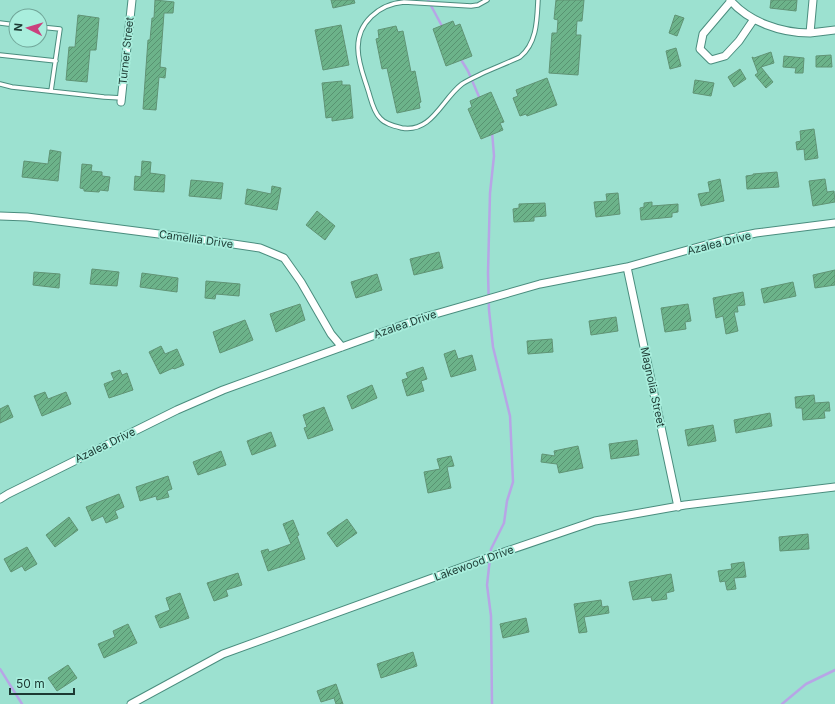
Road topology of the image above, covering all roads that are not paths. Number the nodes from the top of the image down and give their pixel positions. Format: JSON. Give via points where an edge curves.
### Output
{"nodes":[{"id":1,"x":132,"y":0,"type":"edge"},
{"id":2,"x":487,"y":0,"type":"edge"},
{"id":3,"x":538,"y":0,"type":"edge"},
{"id":4,"x":813,"y":0,"type":"edge"},
{"id":5,"x":731,"y":1,"type":"edge"},
{"id":6,"x":754,"y":19,"type":"junction"},
{"id":7,"x":48,"y":28,"type":"edge"},
{"id":8,"x":835,"y":30,"type":"edge"},
{"id":9,"x":810,"y":33,"type":"junction"},
{"id":10,"x":0,"y":55,"type":"edge"},
{"id":11,"x":56,"y":61,"type":"junction"},
{"id":12,"x":0,"y":84,"type":"edge"},
{"id":13,"x":51,"y":91,"type":"junction"},
{"id":14,"x":121,"y":100,"type":"joint"},
{"id":15,"x":0,"y":216,"type":"edge"},
{"id":16,"x":835,"y":223,"type":"edge"},
{"id":17,"x":627,"y":267,"type":"junction"},
{"id":18,"x":342,"y":347,"type":"junction"},
{"id":19,"x":835,"y":486,"type":"edge"},
{"id":20,"x":0,"y":499,"type":"edge"},
{"id":21,"x":678,"y":507,"type":"junction"},
{"id":22,"x":132,"y":704,"type":"edge"}],
"edges":[{"from":1,"to":14,"type":"street","name":"Turner Street"},
{"from":2,"to":3,"type":"lane","via":[[471,6],[394,3],[371,16],[360,35],[358,54],[375,110],[381,120],[402,128],[421,126],[430,120],[463,83],[526,52],[531,44]]},
{"from":4,"to":9,"type":"street"},
{"from":5,"to":6,"type":"street"},
{"from":5,"to":6,"type":"street","via":[[703,34],[700,49],[711,60],[724,56],[739,41]]},
{"from":6,"to":9,"type":"street","via":[[781,29]]},
{"from":7,"to":11,"type":"lane","via":[[60,29]]},
{"from":8,"to":9,"type":"street"},
{"from":10,"to":11,"type":"lane"},
{"from":11,"to":13,"type":"lane"},
{"from":12,"to":13,"type":"lane"},
{"from":13,"to":14,"type":"lane"},
{"from":15,"to":18,"type":"street","name":"Camellia Drive","via":[[43,219],[260,248],[284,258],[331,334]]},
{"from":16,"to":17,"type":"street","name":"Azalea Drive","via":[[756,233]]},
{"from":17,"to":18,"type":"street","name":"Azalea Drive","via":[[540,284],[425,317]]},
{"from":17,"to":21,"type":"street","name":"Magnolia Street"},
{"from":18,"to":20,"type":"street","name":"Azalea Drive","via":[[223,390],[177,410]]},
{"from":19,"to":21,"type":"street","name":"Lakewood Drive"},
{"from":21,"to":22,"type":"street","name":"Lakewood Drive","via":[[595,521],[223,654]]}]}
